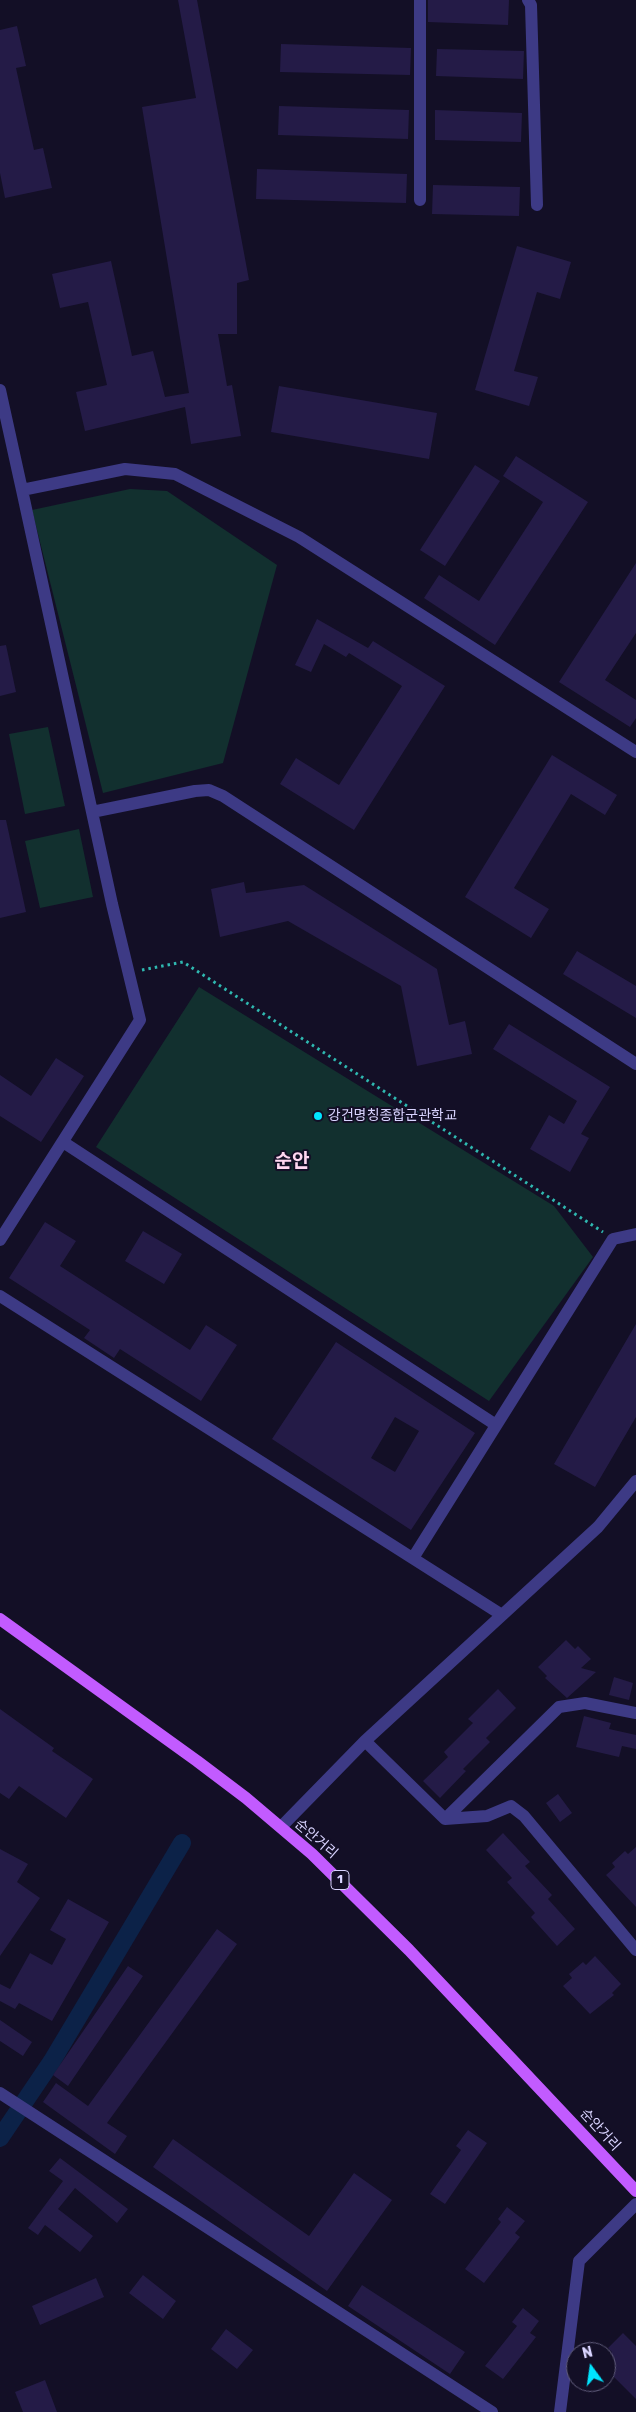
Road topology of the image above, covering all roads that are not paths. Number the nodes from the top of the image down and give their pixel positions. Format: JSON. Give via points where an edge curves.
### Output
{"nodes":[{"id":1,"x":420,"y":0,"type":"edge"},
{"id":2,"x":528,"y":0,"type":"edge"},
{"id":3,"x":420,"y":200,"type":"dead end"},
{"id":4,"x":537,"y":205,"type":"dead end"},
{"id":5,"x":0,"y":390,"type":"edge"},
{"id":6,"x":22,"y":490,"type":"junction"},
{"id":7,"x":636,"y":752,"type":"edge"},
{"id":8,"x":92,"y":812,"type":"junction"},
{"id":9,"x":636,"y":1064,"type":"edge"},
{"id":10,"x":63,"y":1142,"type":"junction"},
{"id":11,"x":636,"y":1234,"type":"edge"},
{"id":12,"x":0,"y":1240,"type":"edge"},
{"id":13,"x":0,"y":1296,"type":"edge"},
{"id":14,"x":496,"y":1425,"type":"junction"},
{"id":15,"x":636,"y":1481,"type":"edge"},
{"id":16,"x":412,"y":1558,"type":"junction"},
{"id":17,"x":502,"y":1615,"type":"junction"},
{"id":18,"x":0,"y":1619,"type":"edge"},
{"id":19,"x":636,"y":1713,"type":"edge"},
{"id":20,"x":365,"y":1741,"type":"junction"},
{"id":21,"x":445,"y":1819,"type":"junction"},
{"id":22,"x":281,"y":1828,"type":"junction"},
{"id":23,"x":636,"y":1950,"type":"edge"},
{"id":24,"x":0,"y":2093,"type":"edge"},
{"id":25,"x":636,"y":2191,"type":"edge"},
{"id":26,"x":636,"y":2204,"type":"edge"},
{"id":27,"x":492,"y":2412,"type":"edge"},
{"id":28,"x":560,"y":2412,"type":"edge"}],
"edges":[{"from":1,"to":3,"type":"street"},
{"from":2,"to":4,"type":"street","via":[[531,5]]},
{"from":5,"to":6,"type":"street"},
{"from":6,"to":7,"type":"street","via":[[125,469],[175,474],[299,537]]},
{"from":6,"to":8,"type":"street"},
{"from":8,"to":9,"type":"street","via":[[194,791],[209,790],[223,796]]},
{"from":8,"to":10,"type":"street","via":[[140,1020]]},
{"from":10,"to":12,"type":"street"},
{"from":10,"to":14,"type":"street"},
{"from":11,"to":14,"type":"street","via":[[612,1239]]},
{"from":13,"to":16,"type":"street"},
{"from":14,"to":16,"type":"street"},
{"from":15,"to":17,"type":"street","via":[[598,1526]]},
{"from":16,"to":17,"type":"street"},
{"from":17,"to":20,"type":"street"},
{"from":18,"to":22,"type":"main road","name":"순안거리","number":"1","via":[[197,1761]]},
{"from":19,"to":21,"type":"street","via":[[585,1703],[559,1707]]},
{"from":20,"to":21,"type":"street"},
{"from":20,"to":22,"type":"street"},
{"from":21,"to":23,"type":"street","via":[[487,1816],[511,1806],[524,1816]]},
{"from":22,"to":25,"type":"main road","name":"순안거리","number":"1","via":[[346,1885]]},
{"from":24,"to":27,"type":"street"},
{"from":26,"to":28,"type":"street","via":[[579,2261]]}]}
